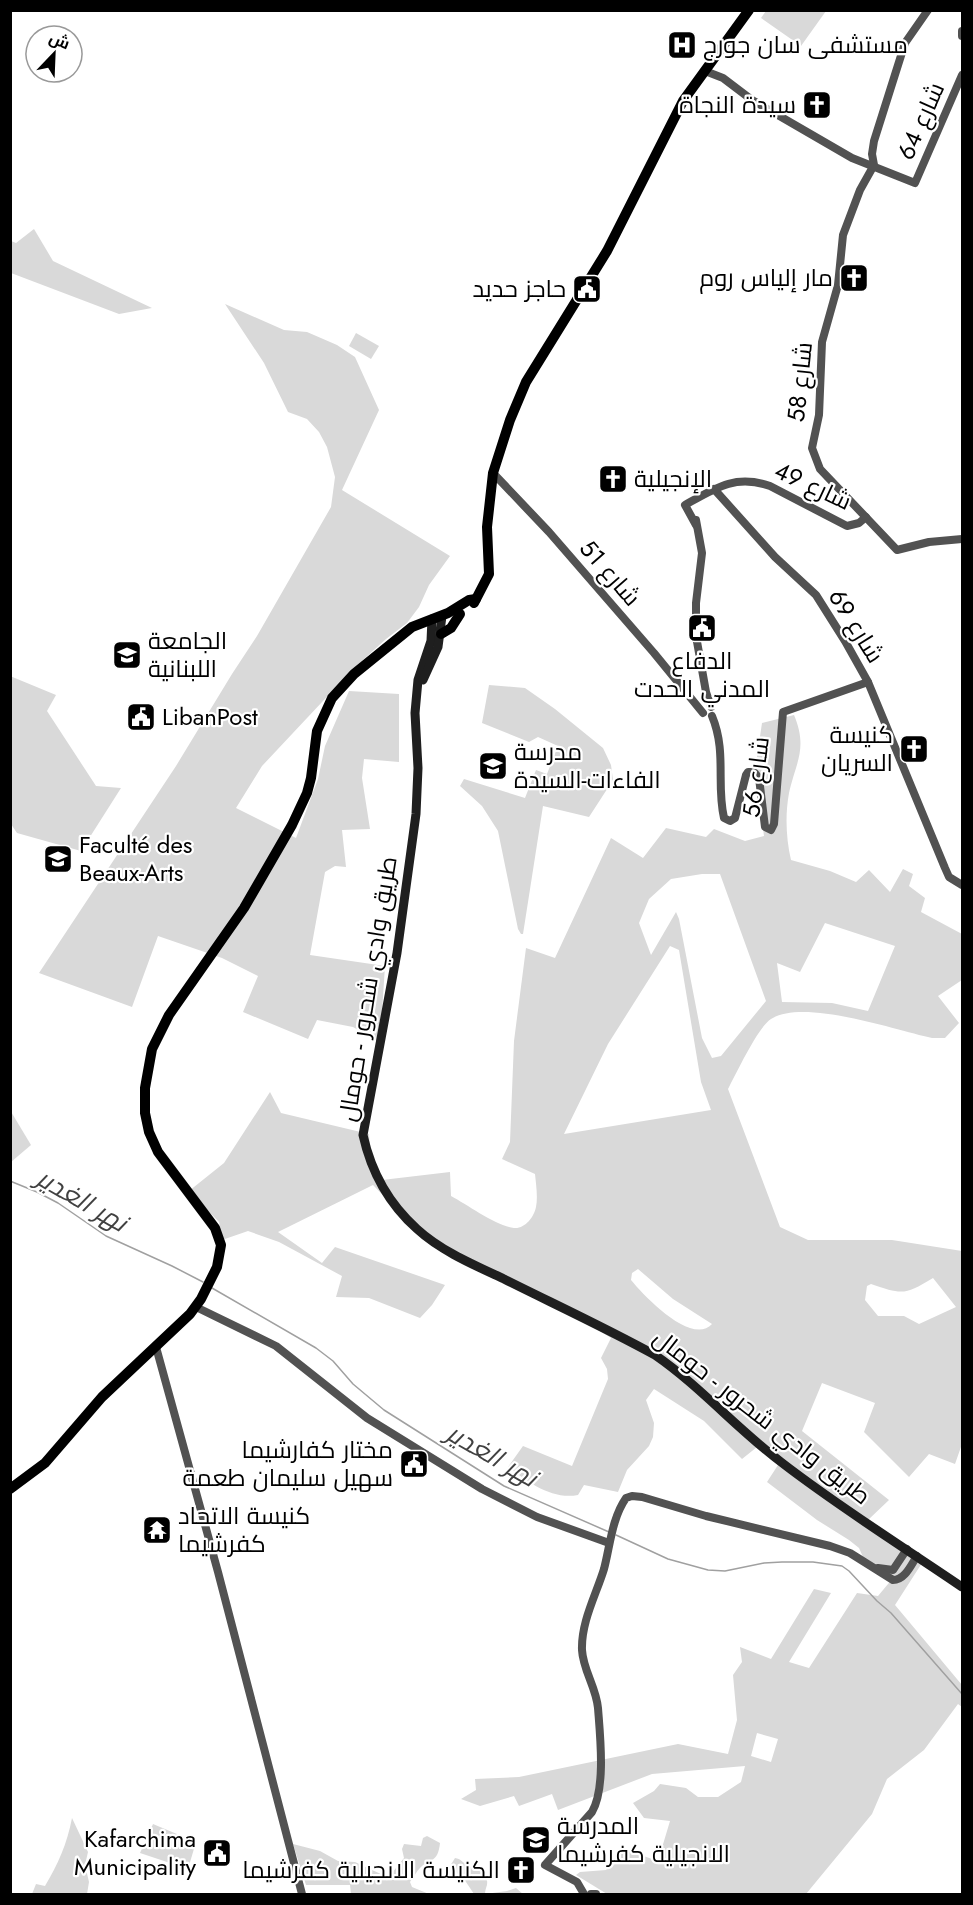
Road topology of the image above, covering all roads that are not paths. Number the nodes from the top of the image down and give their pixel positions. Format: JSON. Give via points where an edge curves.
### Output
{"nodes":[{"id":1,"x":749,"y":10,"type":"edge"},
{"id":2,"x":928,"y":10,"type":"edge"},
{"id":3,"x":708,"y":67,"type":"junction"},
{"id":4,"x":963,"y":75,"type":"edge"},
{"id":5,"x":870,"y":164,"type":"junction"},
{"id":6,"x":494,"y":473,"type":"junction"},
{"id":7,"x":711,"y":491,"type":"junction"},
{"id":8,"x":866,"y":517,"type":"junction"},
{"id":9,"x":963,"y":539,"type":"edge"},
{"id":10,"x":476,"y":599,"type":"junction"},
{"id":11,"x":460,"y":614,"type":"junction"},
{"id":12,"x":437,"y":620,"type":"junction"},
{"id":13,"x":441,"y":634,"type":"junction"},
{"id":14,"x":868,"y":682,"type":"junction"},
{"id":15,"x":416,"y":696,"type":"junction"},
{"id":16,"x":707,"y":712,"type":"junction"},
{"id":17,"x":963,"y":885,"type":"edge"},
{"id":18,"x":196,"y":1307,"type":"junction"},
{"id":19,"x":156,"y":1347,"type":"junction"},
{"id":20,"x":10,"y":1489,"type":"edge"},
{"id":21,"x":610,"y":1540,"type":"junction"},
{"id":22,"x":907,"y":1549,"type":"junction"},
{"id":23,"x":917,"y":1556,"type":"junction"},
{"id":24,"x":871,"y":1566,"type":"junction"},
{"id":25,"x":963,"y":1587,"type":"edge"},
{"id":26,"x":302,"y":1894,"type":"edge"},
{"id":27,"x":584,"y":1894,"type":"edge"},
{"id":28,"x":591,"y":1894,"type":"edge"},
{"id":29,"x":596,"y":1894,"type":"edge"}],
"edges":[{"from":1,"to":3,"type":"highway"},
{"from":2,"to":5,"type":"street","name":"شارع 58","via":[[905,43]]},
{"from":3,"to":5,"type":"street","via":[[759,104],[852,158]]},
{"from":3,"to":6,"type":"highway","via":[[679,108],[607,251],[526,382]]},
{"from":4,"to":5,"type":"street","name":"شارع 64","via":[[915,183]]},
{"from":5,"to":8,"type":"street","name":"شارع 58","via":[[840,248],[838,285],[822,342],[819,415],[812,448],[820,469]]},
{"from":6,"to":10,"type":"highway","via":[[487,527],[489,574]]},
{"from":6,"to":16,"type":"street","name":"شارع 51"},
{"from":7,"to":8,"type":"street","name":"شارع 49","via":[[740,480],[759,482],[847,526]]},
{"from":7,"to":14,"type":"street","name":"شارع 69","via":[[816,595]]},
{"from":7,"to":16,"type":"street","via":[[689,506],[702,553],[696,636]]},
{"from":8,"to":9,"type":"street","name":"شارع 58","via":[[897,550]]},
{"from":10,"to":11,"type":"highway"},
{"from":10,"to":12,"type":"highway"},
{"from":11,"to":12,"type":"highway"},
{"from":11,"to":13,"type":"highway","via":[[452,628]]},
{"from":12,"to":13,"type":"main road","name":"طريق وادي شحرور - حومال"},
{"from":12,"to":15,"type":"main road","name":"طريق وادي شحرور - حومال"},
{"from":12,"to":18,"type":"highway","via":[[413,634],[348,687],[331,710],[317,741],[309,786],[292,825],[244,908],[169,1015],[155,1043],[147,1067],[144,1100],[149,1132],[158,1152],[215,1228],[221,1245],[217,1267]]},
{"from":13,"to":15,"type":"main road","name":"طريق وادي شحرور - حومال"},
{"from":14,"to":16,"type":"street","name":"شارع 56","via":[[783,712],[771,830],[765,827],[759,778],[754,772],[746,775],[735,818],[724,818],[722,758],[718,734]]},
{"from":14,"to":17,"type":"street","name":"شارع 69","via":[[949,877]]},
{"from":15,"to":22,"type":"main road","name":"طريق وادي شحرور - حومال","via":[[416,814],[397,952],[363,1135],[383,1188],[416,1229],[450,1252],[669,1365],[779,1461]]},
{"from":18,"to":19,"type":"highway"},
{"from":18,"to":21,"type":"street","via":[[276,1346],[367,1418],[472,1484],[581,1535]]},
{"from":19,"to":20,"type":"highway","via":[[102,1397],[45,1464]]},
{"from":19,"to":26,"type":"street"},
{"from":21,"to":24,"type":"street","via":[[624,1501],[636,1496],[830,1546]]},
{"from":21,"to":27,"type":"street","via":[[582,1642],[598,1708],[597,1802],[545,1865],[577,1882]]},
{"from":22,"to":23,"type":"main road","name":"طريق وادي شحرور - حومال"},
{"from":22,"to":24,"type":"street","via":[[893,1570]]},
{"from":23,"to":24,"type":"street","via":[[898,1580]]},
{"from":23,"to":25,"type":"main road","name":"طريق وادي شحرور - حومال"},
{"from":28,"to":29,"type":"street"}]}
